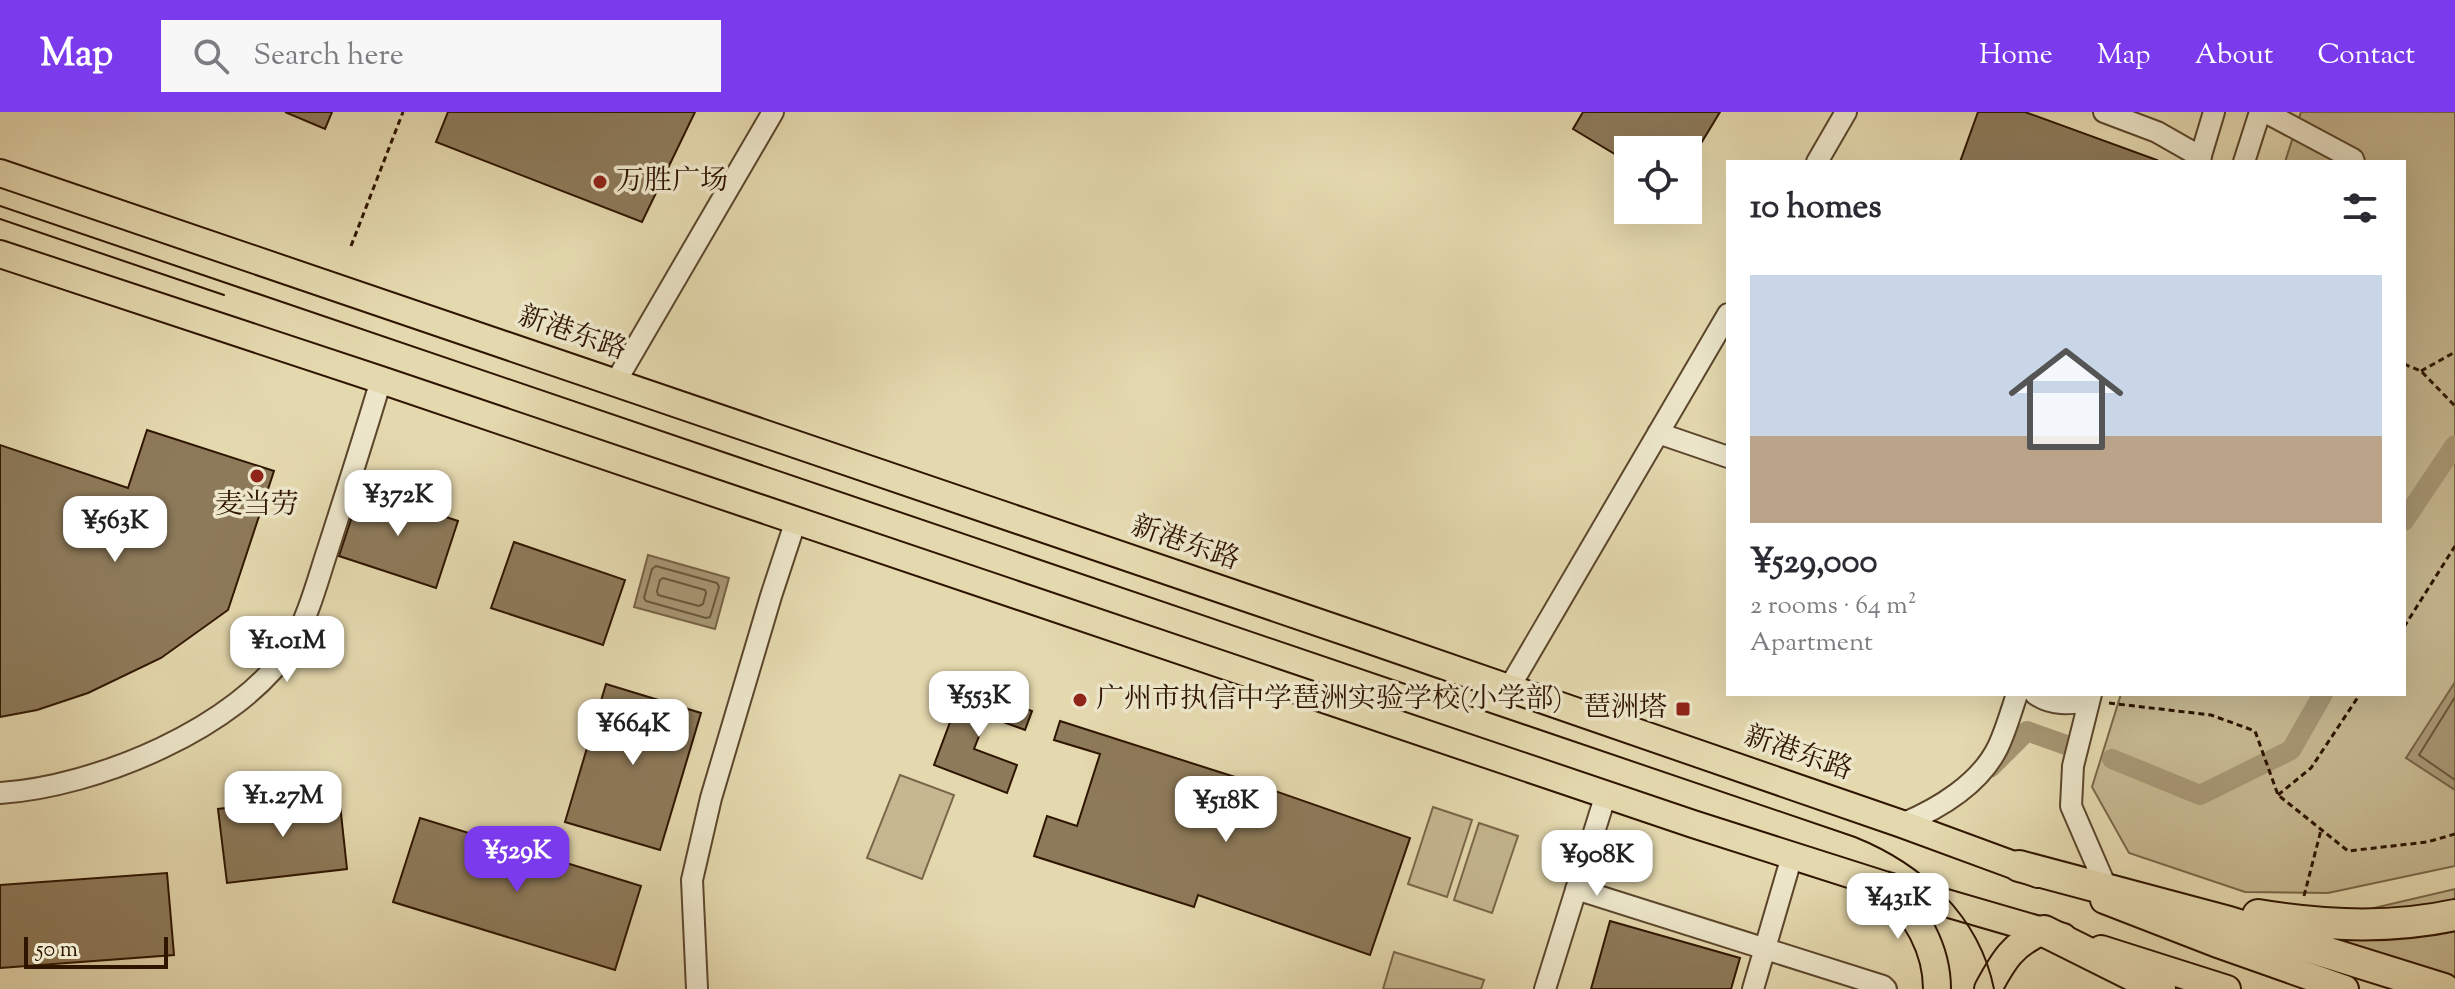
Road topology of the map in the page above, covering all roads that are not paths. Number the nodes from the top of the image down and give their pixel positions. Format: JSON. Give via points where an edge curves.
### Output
{"nodes":[{"id":1,"x":773,"y":112,"type":"edge"},
{"id":2,"x":1846,"y":112,"type":"edge"},
{"id":3,"x":2104,"y":112,"type":"edge"},
{"id":4,"x":2214,"y":112,"type":"edge"},
{"id":5,"x":2263,"y":112,"type":"edge"},
{"id":6,"x":1818,"y":160,"type":"edge"},
{"id":7,"x":2200,"y":160,"type":"edge"},
{"id":8,"x":2245,"y":160,"type":"edge"},
{"id":9,"x":2353,"y":160,"type":"edge"},
{"id":10,"x":0,"y":173,"type":"edge"},
{"id":11,"x":0,"y":254,"type":"edge"},
{"id":12,"x":1726,"y":317,"type":"edge"},
{"id":13,"x":381,"y":380,"type":"junction"},
{"id":14,"x":615,"y":383,"type":"junction"},
{"id":15,"x":1658,"y":433,"type":"junction"},
{"id":16,"x":1726,"y":456,"type":"edge"},
{"id":17,"x":796,"y":520,"type":"junction"},
{"id":18,"x":1509,"y":688,"type":"junction"},
{"id":19,"x":2016,"y":696,"type":"edge"},
{"id":20,"x":2038,"y":696,"type":"edge"},
{"id":21,"x":2090,"y":697,"type":"edge"},
{"id":22,"x":0,"y":793,"type":"edge"},
{"id":23,"x":1606,"y":794,"type":"junction"},
{"id":24,"x":1902,"y":824,"type":"junction"},
{"id":25,"x":1792,"y":856,"type":"junction"},
{"id":26,"x":2019,"y":866,"type":"joint"},
{"id":27,"x":1884,"y":885,"type":"junction"},
{"id":28,"x":1576,"y":889,"type":"junction"},
{"id":29,"x":2109,"y":893,"type":"junction"},
{"id":30,"x":2455,"y":915,"type":"edge"},
{"id":31,"x":2044,"y":931,"type":"junction"},
{"id":32,"x":1765,"y":949,"type":"junction"},
{"id":33,"x":697,"y":989,"type":"edge"},
{"id":34,"x":1545,"y":989,"type":"edge"},
{"id":35,"x":1753,"y":989,"type":"edge"},
{"id":36,"x":1886,"y":989,"type":"edge"},
{"id":37,"x":1937,"y":989,"type":"edge"},
{"id":38,"x":1988,"y":989,"type":"edge"},
{"id":39,"x":2160,"y":989,"type":"edge"},
{"id":40,"x":2227,"y":989,"type":"edge"},
{"id":41,"x":2345,"y":989,"type":"edge"},
{"id":42,"x":2444,"y":989,"type":"edge"}],
"edges":[{"from":1,"to":14,"type":"street"},
{"from":2,"to":6,"type":"street"},
{"from":3,"to":7,"type":"street","via":[[2157,132]]},
{"from":4,"to":7,"type":"street"},
{"from":5,"to":8,"type":"street"},
{"from":5,"to":9,"type":"street"},
{"from":10,"to":14,"type":"main road","name":"新港东路"},
{"from":11,"to":13,"type":"main road"},
{"from":12,"to":15,"type":"street"},
{"from":13,"to":17,"type":"main road"},
{"from":13,"to":22,"type":"street","via":[[313,596],[291,645],[255,689],[211,721],[148,754],[56,784]]},
{"from":14,"to":18,"type":"main road","name":"新港东路"},
{"from":15,"to":16,"type":"street"},
{"from":15,"to":18,"type":"street"},
{"from":17,"to":23,"type":"main road"},
{"from":17,"to":33,"type":"street","via":[[711,798],[692,880]]},
{"from":18,"to":24,"type":"main road","name":"新港东路"},
{"from":19,"to":24,"type":"street","via":[[1985,767],[1939,806]]},
{"from":20,"to":21,"type":"street","via":[[2057,703]]},
{"from":21,"to":29,"type":"street","via":[[2073,766],[2071,806]]},
{"from":23,"to":25,"type":"main road"},
{"from":23,"to":28,"type":"street"},
{"from":24,"to":26,"type":"main road","name":"新港东路"},
{"from":25,"to":27,"type":"main road"},
{"from":25,"to":32,"type":"street"},
{"from":26,"to":29,"type":"highway"},
{"from":27,"to":31,"type":"main road"},
{"from":27,"to":37,"type":"main road","via":[[1917,921],[1930,948]]},
{"from":28,"to":32,"type":"street"},
{"from":28,"to":34,"type":"street"},
{"from":29,"to":30,"type":"highway","via":[[2298,921],[2388,924]]},
{"from":29,"to":41,"type":"main road","via":[[2215,943]]},
{"from":29,"to":42,"type":"highway","via":[[2229,922]]},
{"from":31,"to":38,"type":"main road","via":[[2019,943]]},
{"from":31,"to":39,"type":"highway"},
{"from":31,"to":40,"type":"main road"},
{"from":32,"to":35,"type":"street"},
{"from":32,"to":36,"type":"street"}]}
